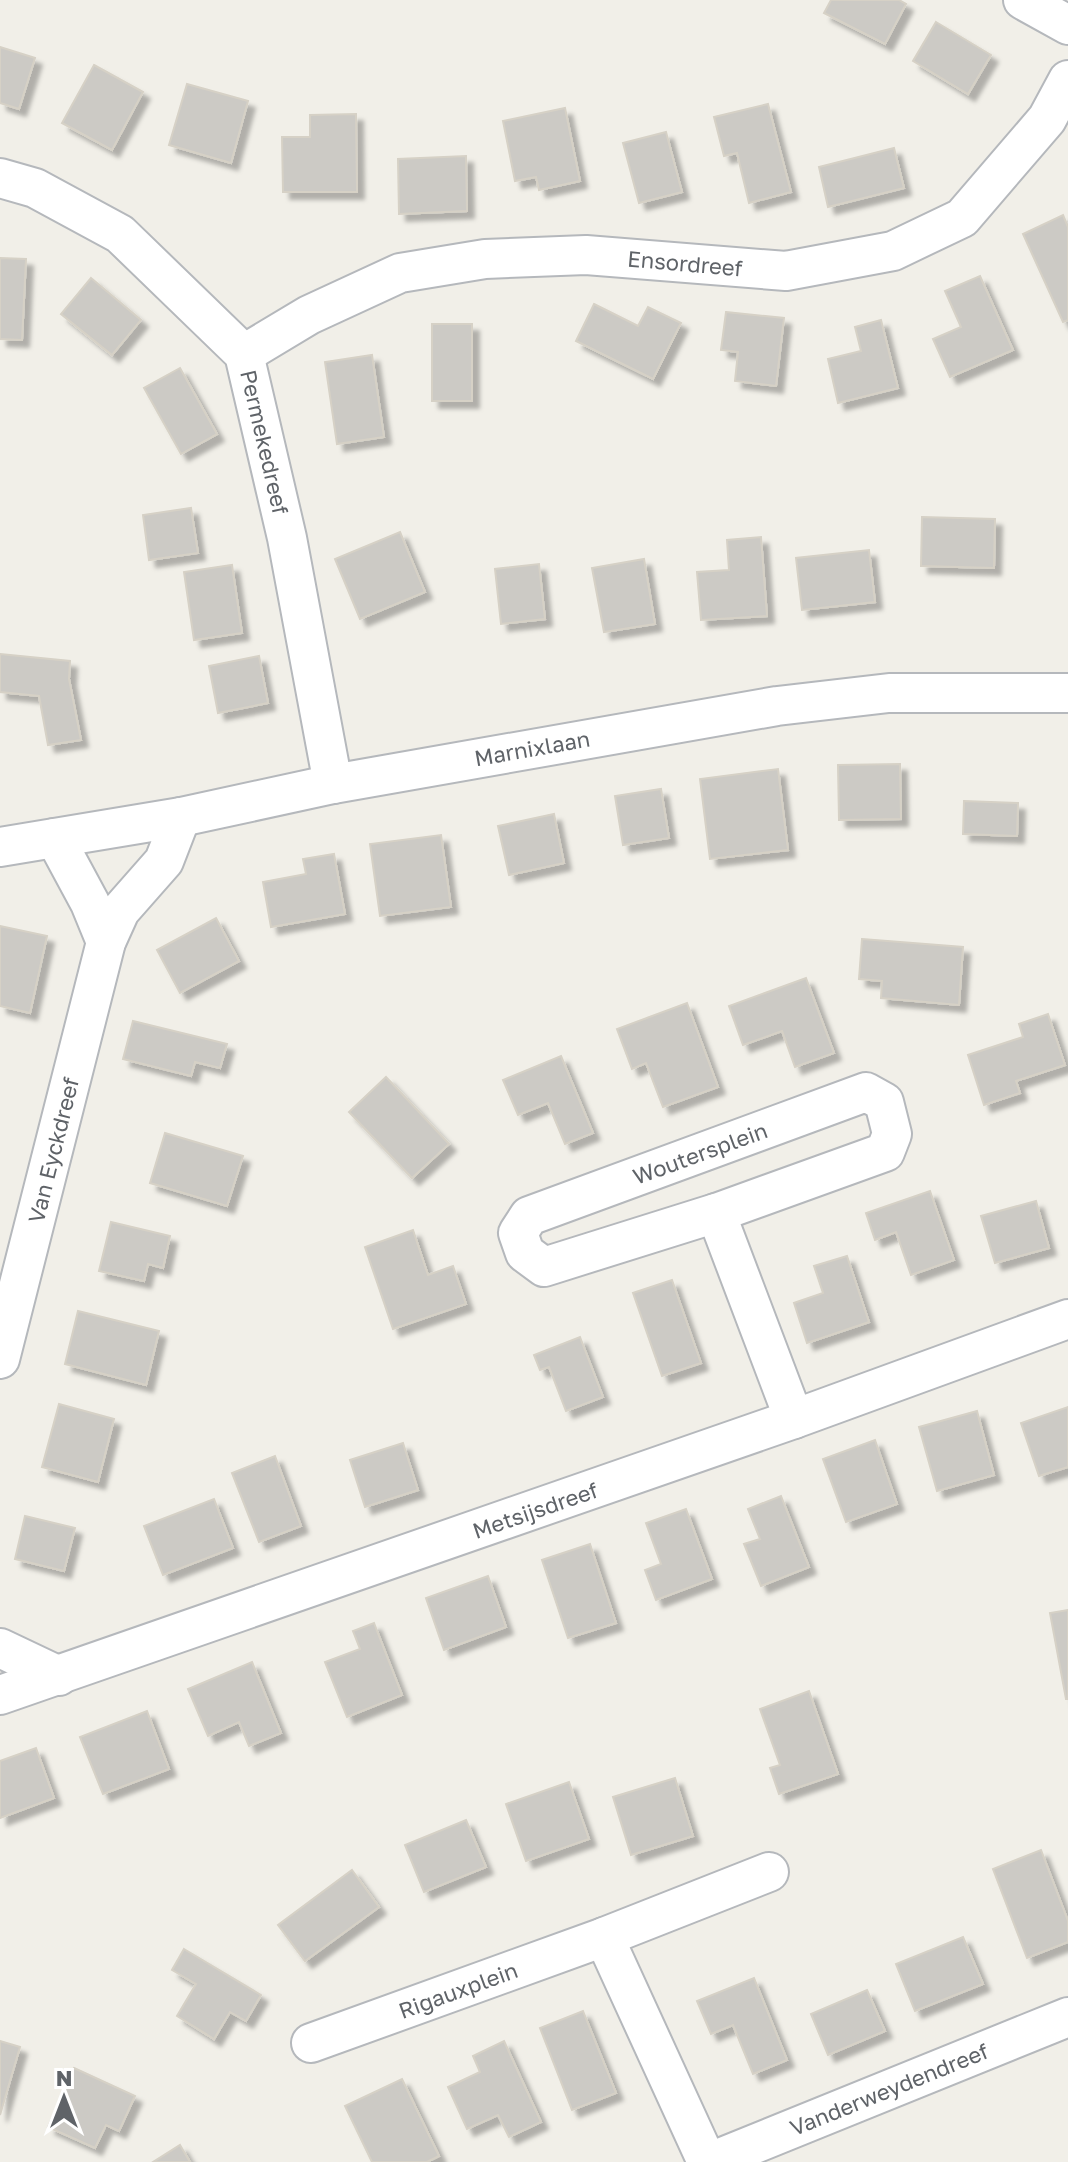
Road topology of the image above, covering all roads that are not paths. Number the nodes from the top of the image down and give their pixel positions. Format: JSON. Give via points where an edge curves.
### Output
{"nodes":[{"id":1,"x":1023,"y":0,"type":"edge"},
{"id":2,"x":1068,"y":25,"type":"edge"},
{"id":3,"x":1068,"y":80,"type":"edge"},
{"id":4,"x":0,"y":178,"type":"edge"},
{"id":5,"x":244,"y":354,"type":"junction"},
{"id":6,"x":1068,"y":693,"type":"edge"},
{"id":7,"x":333,"y":784,"type":"junction"},
{"id":8,"x":181,"y":817,"type":"junction"},
{"id":9,"x":55,"y":838,"type":"junction"},
{"id":10,"x":0,"y":847,"type":"edge"},
{"id":11,"x":106,"y":942,"type":"junction"},
{"id":12,"x":716,"y":1213,"type":"junction"},
{"id":13,"x":6,"y":1306,"type":"edge"},
{"id":14,"x":1068,"y":1319,"type":"edge"},
{"id":15,"x":0,"y":1359,"type":"edge"},
{"id":16,"x":794,"y":1419,"type":"junction"},
{"id":17,"x":0,"y":1648,"type":"edge"},
{"id":18,"x":59,"y":1676,"type":"junction"},
{"id":19,"x":0,"y":1695,"type":"edge"},
{"id":20,"x":769,"y":1872,"type":"dead end"},
{"id":21,"x":604,"y":1937,"type":"junction"},
{"id":22,"x":1068,"y":2017,"type":"edge"},
{"id":23,"x":311,"y":2043,"type":"dead end"},
{"id":24,"x":708,"y":2162,"type":"edge"}],
"edges":[{"from":1,"to":2,"type":"street"},
{"from":3,"to":5,"type":"street","name":"Ensordreef","via":[[1047,119],[962,218],[893,251],[786,271],[586,255],[485,259],[400,273],[309,315]]},
{"from":4,"to":5,"type":"street","name":"Permekedreef","via":[[35,188],[120,234]]},
{"from":5,"to":7,"type":"street","name":"Permekedreef","via":[[287,538]]},
{"from":6,"to":7,"type":"street","name":"Marnixlaan","via":[[889,693],[777,706]]},
{"from":7,"to":8,"type":"street","name":"Marnixlaan"},
{"from":8,"to":9,"type":"street","name":"Marnixlaan"},
{"from":8,"to":11,"type":"street","name":"Van Eyckdreef","via":[[164,861],[120,911]]},
{"from":9,"to":10,"type":"street","name":"Marnixlaan"},
{"from":9,"to":11,"type":"street"},
{"from":11,"to":13,"type":"street","name":"Van Eyckdreef"},
{"from":12,"to":12,"type":"street","name":"Woutersplein","via":[[885,1152],[892,1134],[884,1102],[866,1092],[529,1216],[518,1233],[525,1253],[544,1267]]},
{"from":12,"to":16,"type":"street"},
{"from":13,"to":15,"type":"street","name":"Van Eyckdreef"},
{"from":14,"to":16,"type":"street","name":"Metsijsdreef"},
{"from":16,"to":18,"type":"street","name":"Metsijsdreef"},
{"from":17,"to":18,"type":"street"},
{"from":18,"to":19,"type":"street","name":"Metsijsdreef"},
{"from":20,"to":21,"type":"street","name":"Rigauxplein"},
{"from":21,"to":23,"type":"street","name":"Rigauxplein"},
{"from":21,"to":24,"type":"street"},
{"from":22,"to":24,"type":"street","name":"Vanderweydendreef"}]}
